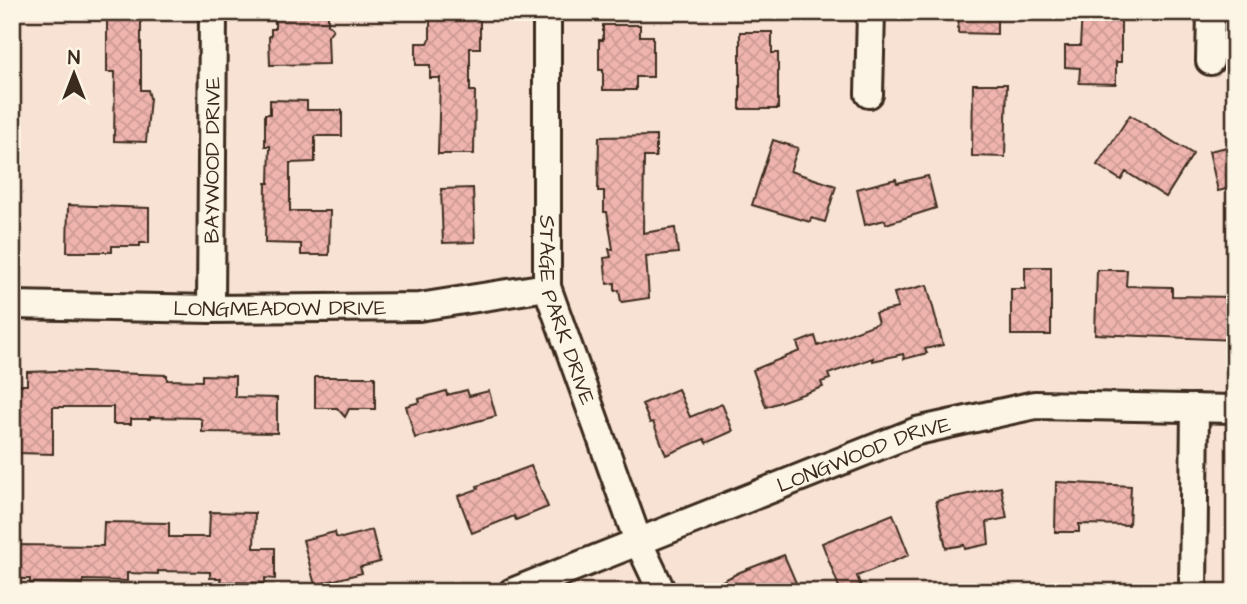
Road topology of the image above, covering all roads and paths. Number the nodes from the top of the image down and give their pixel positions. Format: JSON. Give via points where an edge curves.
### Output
{"nodes":[{"id":1,"x":214,"y":12,"type":"edge"},
{"id":2,"x":547,"y":12,"type":"edge"},
{"id":3,"x":871,"y":12,"type":"edge"},
{"id":4,"x":1211,"y":12,"type":"edge"},
{"id":5,"x":1210,"y":61,"type":"dead end"},
{"id":6,"x":869,"y":94,"type":"dead end"},
{"id":7,"x":547,"y":288,"type":"junction"},
{"id":8,"x":12,"y":306,"type":"edge"},
{"id":9,"x":211,"y":309,"type":"junction"},
{"id":10,"x":1195,"y":408,"type":"junction"},
{"id":11,"x":1235,"y":409,"type":"edge"},
{"id":12,"x":638,"y":541,"type":"junction"},
{"id":13,"x":512,"y":592,"type":"edge"},
{"id":14,"x":662,"y":592,"type":"edge"},
{"id":15,"x":1193,"y":592,"type":"edge"}],
"edges":[{"from":1,"to":9,"type":"street","name":"BAYWOOD DRIVE"},
{"from":2,"to":7,"type":"street","name":"STAGE PARK DRIVE"},
{"from":3,"to":6,"type":"street"},
{"from":4,"to":5,"type":"street"},
{"from":7,"to":9,"type":"street","name":"LONGMEADOW DRIVE","via":[[419,307]]},
{"from":7,"to":12,"type":"street","name":"STAGE PARK DRIVE"},
{"from":8,"to":9,"type":"street","name":"LONGMEADOW DRIVE"},
{"from":10,"to":11,"type":"street","name":"LONGWOOD DRIVE"},
{"from":10,"to":12,"type":"street","name":"LONGWOOD DRIVE","via":[[1035,405],[917,431]]},
{"from":10,"to":15,"type":"street"},
{"from":12,"to":13,"type":"street","name":"LONGWOOD DRIVE"},
{"from":12,"to":14,"type":"street","name":"STAGE PARK DRIVE"}]}
